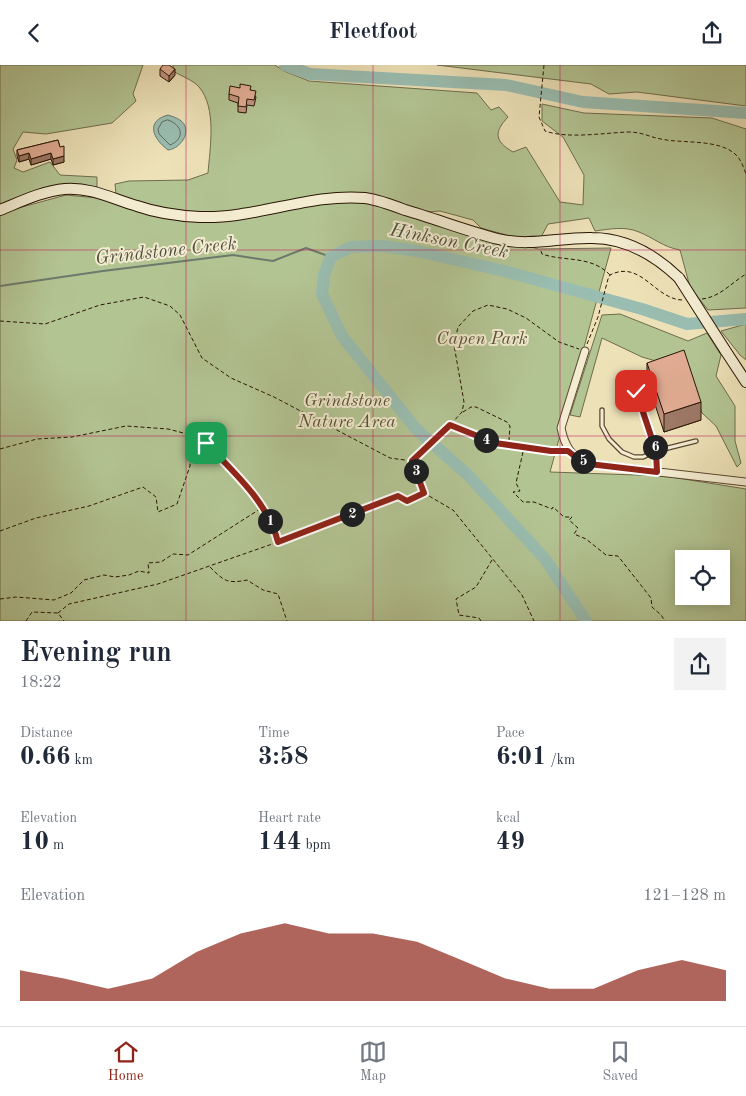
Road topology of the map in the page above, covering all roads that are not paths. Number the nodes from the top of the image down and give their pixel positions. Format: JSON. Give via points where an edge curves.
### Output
{"nodes":[{"id":1,"x":0,"y":210,"type":"edge"},
{"id":2,"x":585,"y":351,"type":"road end"},
{"id":3,"x":746,"y":381,"type":"edge"},
{"id":4,"x":636,"y":391,"type":"dead end"},
{"id":5,"x":602,"y":410,"type":"dead end"},
{"id":6,"x":696,"y":441,"type":"dead end"},
{"id":7,"x":508,"y":444,"type":"road end"},
{"id":8,"x":568,"y":451,"type":"junction"},
{"id":9,"x":656,"y":451,"type":"junction"},
{"id":10,"x":657,"y":472,"type":"junction"},
{"id":11,"x":746,"y":482,"type":"edge"}],
"edges":[{"from":1,"to":3,"type":"street","bridge":true,"via":[[64,189],[93,191],[139,207],[203,217],[322,200],[366,198],[498,239],[539,243],[592,238],[624,243],[650,255],[678,278]]},
{"from":2,"to":8,"type":"street","via":[[560,429]]},
{"from":4,"to":9,"type":"lane"},
{"from":5,"to":9,"type":"lane","via":[[602,426],[622,452],[643,457]]},
{"from":6,"to":9,"type":"lane"},
{"from":7,"to":8,"type":"lane"},
{"from":8,"to":10,"type":"street","via":[[589,464]]},
{"from":9,"to":10,"type":"lane"},
{"from":10,"to":11,"type":"street"}]}
